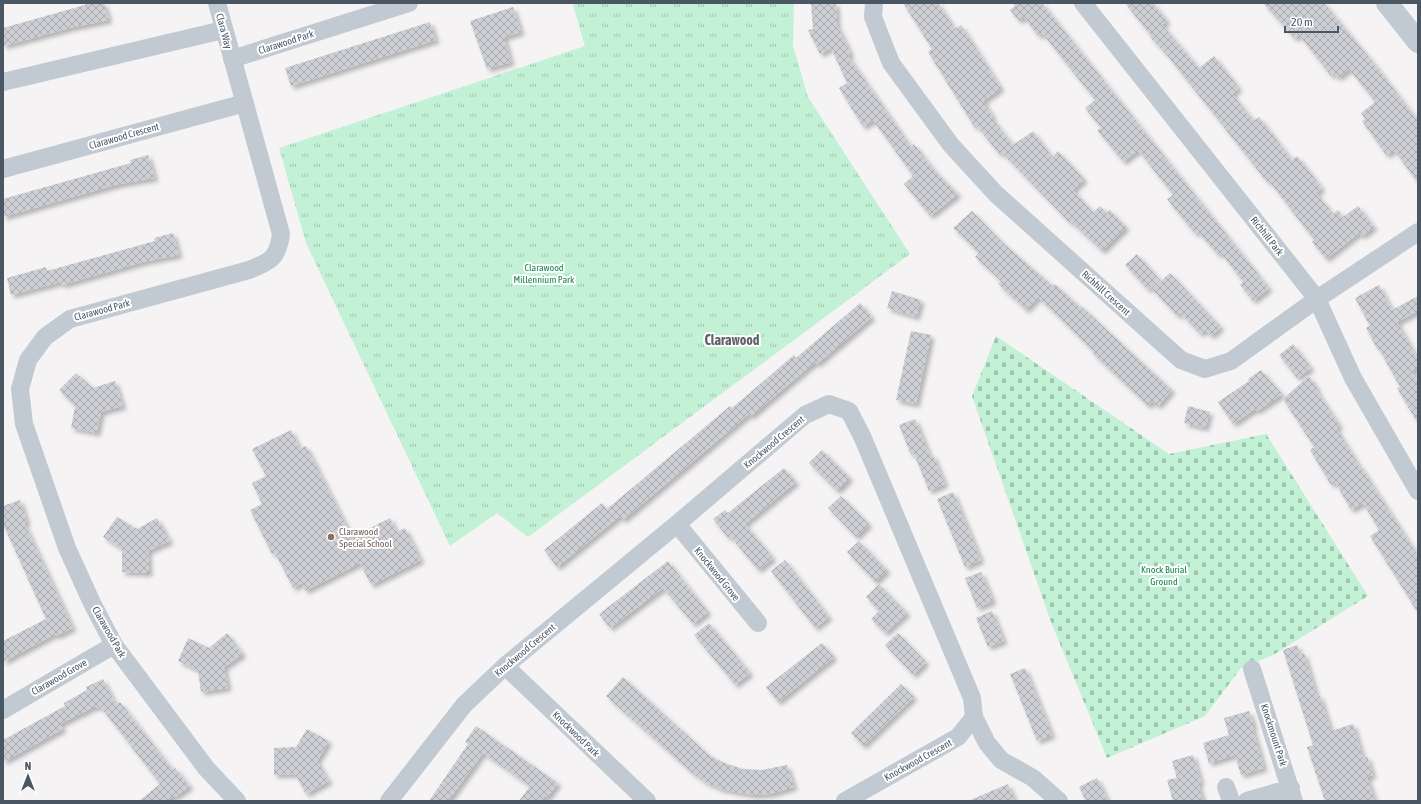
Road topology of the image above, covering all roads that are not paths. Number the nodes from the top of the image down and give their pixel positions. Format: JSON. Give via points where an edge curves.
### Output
{"nodes":[{"id":1,"x":217,"y":3,"type":"edge"},
{"id":2,"x":409,"y":3,"type":"edge"},
{"id":3,"x":874,"y":3,"type":"edge"},
{"id":4,"x":1083,"y":3,"type":"edge"},
{"id":5,"x":1387,"y":3,"type":"edge"},
{"id":6,"x":224,"y":30,"type":"junction"},
{"id":7,"x":1418,"y":42,"type":"edge"},
{"id":8,"x":232,"y":59,"type":"junction"},
{"id":9,"x":3,"y":82,"type":"edge"},
{"id":10,"x":245,"y":102,"type":"junction"},
{"id":11,"x":3,"y":169,"type":"edge"},
{"id":12,"x":1418,"y":232,"type":"edge"},
{"id":13,"x":1317,"y":299,"type":"junction"},
{"id":14,"x":1418,"y":491,"type":"edge"},
{"id":15,"x":677,"y":524,"type":"junction"},
{"id":16,"x":758,"y":623,"type":"dead end"},
{"id":17,"x":114,"y":645,"type":"junction"},
{"id":18,"x":505,"y":666,"type":"junction"},
{"id":19,"x":1252,"y":669,"type":"dead end"},
{"id":20,"x":3,"y":710,"type":"edge"},
{"id":21,"x":974,"y":717,"type":"junction"},
{"id":22,"x":1293,"y":795,"type":"edge"},
{"id":23,"x":237,"y":801,"type":"edge"},
{"id":24,"x":390,"y":801,"type":"edge"},
{"id":25,"x":647,"y":801,"type":"edge"},
{"id":26,"x":845,"y":801,"type":"edge"},
{"id":27,"x":1059,"y":801,"type":"edge"},
{"id":28,"x":1247,"y":801,"type":"edge"}],
"edges":[{"from":1,"to":6,"type":"street","name":"Clara Way"},
{"from":2,"to":8,"type":"street","name":"Clarawood Park"},
{"from":3,"to":13,"type":"street","name":"Richhill Crescent","via":[[873,17],[891,63],[951,145],[996,194],[1181,360],[1205,369],[1232,361]]},
{"from":4,"to":13,"type":"street","name":"Richhill Park"},
{"from":5,"to":7,"type":"street"},
{"from":6,"to":8,"type":"street","name":"Clara Way"},
{"from":6,"to":9,"type":"street"},
{"from":8,"to":10,"type":"street","name":"Clarawood Park"},
{"from":10,"to":11,"type":"street","name":"Clarawood Crescent"},
{"from":10,"to":17,"type":"street","name":"Clarawood Park","via":[[281,234],[280,247],[268,262],[248,270],[70,319],[45,337],[28,360],[20,389],[24,424],[67,548]]},
{"from":12,"to":13,"type":"street","name":"Richhill Crescent"},
{"from":13,"to":14,"type":"street","name":"Richhill Park","via":[[1353,378]]},
{"from":15,"to":16,"type":"street","name":"Knockwood Grove"},
{"from":15,"to":18,"type":"street","name":"Knockwood Crescent"},
{"from":15,"to":21,"type":"street","name":"Knockwood Crescent","via":[[805,415],[829,404],[849,411],[862,436],[972,698]]},
{"from":17,"to":20,"type":"street","name":"Clarawood Grove"},
{"from":17,"to":23,"type":"street","name":"Clarawood Park","via":[[206,768]]},
{"from":18,"to":24,"type":"street","name":"Knockwood Crescent","via":[[464,705]]},
{"from":18,"to":25,"type":"street","name":"Knockwood Park"},
{"from":19,"to":22,"type":"street","name":"Knockmount Park"},
{"from":21,"to":26,"type":"street","name":"Knockwood Crescent","via":[[958,737]]},
{"from":21,"to":27,"type":"street","via":[[987,743],[1001,760],[1033,778]]},
{"from":22,"to":28,"type":"street"}]}
